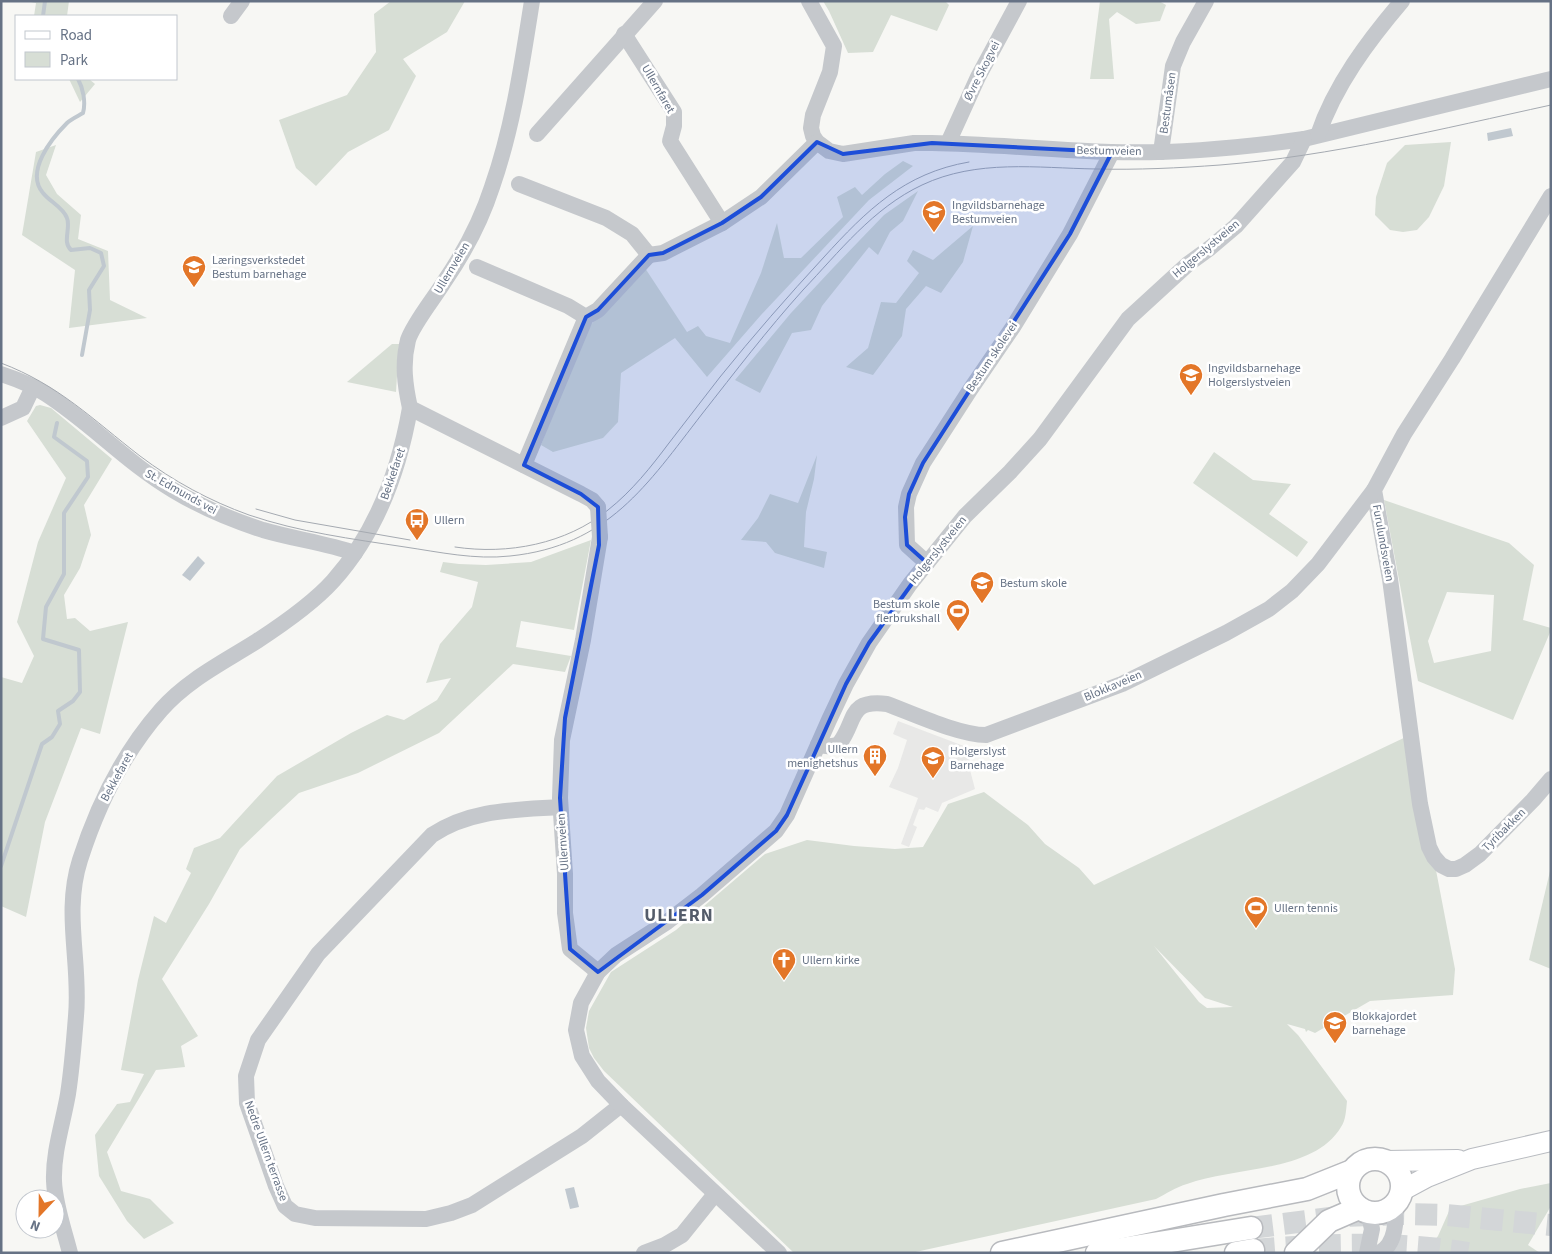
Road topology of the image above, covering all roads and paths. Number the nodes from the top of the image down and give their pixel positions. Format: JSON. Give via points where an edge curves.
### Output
{"nodes":[{"id":1,"x":242,"y":1,"type":"edge"},
{"id":2,"x":532,"y":1,"type":"edge"},
{"id":3,"x":655,"y":1,"type":"edge"},
{"id":4,"x":809,"y":1,"type":"edge"},
{"id":5,"x":1019,"y":1,"type":"edge"},
{"id":6,"x":1206,"y":1,"type":"edge"},
{"id":7,"x":1402,"y":1,"type":"edge"},
{"id":8,"x":231,"y":16,"type":"dead end"},
{"id":9,"x":624,"y":34,"type":"junction"},
{"id":10,"x":1551,"y":79,"type":"edge"},
{"id":11,"x":537,"y":134,"type":"dead end"},
{"id":12,"x":1311,"y":137,"type":"junction"},
{"id":13,"x":817,"y":142,"type":"junction"},
{"id":14,"x":948,"y":143,"type":"junction"},
{"id":15,"x":1112,"y":152,"type":"junction"},
{"id":16,"x":1161,"y":152,"type":"junction"},
{"id":17,"x":519,"y":184,"type":"dead end"},
{"id":18,"x":1551,"y":196,"type":"edge"},
{"id":19,"x":722,"y":223,"type":"junction"},
{"id":20,"x":649,"y":255,"type":"junction"},
{"id":21,"x":477,"y":267,"type":"dead end"},
{"id":22,"x":586,"y":317,"type":"junction"},
{"id":23,"x":1,"y":374,"type":"edge"},
{"id":24,"x":32,"y":387,"type":"junction"},
{"id":25,"x":410,"y":408,"type":"junction"},
{"id":26,"x":1,"y":418,"type":"edge"},
{"id":27,"x":524,"y":465,"type":"junction"},
{"id":28,"x":1374,"y":490,"type":"junction"},
{"id":29,"x":355,"y":553,"type":"junction"},
{"id":30,"x":927,"y":562,"type":"junction"},
{"id":31,"x":818,"y":745,"type":"junction"},
{"id":32,"x":1551,"y":779,"type":"edge"},
{"id":33,"x":560,"y":807,"type":"junction"},
{"id":34,"x":1449,"y":869,"type":"joint"},
{"id":35,"x":598,"y":972,"type":"junction"},
{"id":36,"x":621,"y":1105,"type":"junction"},
{"id":37,"x":1551,"y":1141,"type":"edge"},
{"id":38,"x":1472,"y":1160,"type":"junction"},
{"id":39,"x":1385,"y":1161,"type":"junction"},
{"id":40,"x":1352,"y":1172,"type":"junction"},
{"id":41,"x":715,"y":1194,"type":"junction"},
{"id":42,"x":1398,"y":1198,"type":"junction"},
{"id":43,"x":1363,"y":1210,"type":"junction"},
{"id":44,"x":1251,"y":1228,"type":"tunnel mouth"},
{"id":45,"x":70,"y":1253,"type":"edge"},
{"id":46,"x":644,"y":1253,"type":"edge"},
{"id":47,"x":779,"y":1253,"type":"edge"},
{"id":48,"x":1002,"y":1253,"type":"edge"},
{"id":49,"x":1097,"y":1253,"type":"edge"},
{"id":50,"x":1296,"y":1253,"type":"edge"},
{"id":51,"x":1367,"y":1253,"type":"edge"},
{"id":52,"x":1379,"y":1253,"type":"edge"}],
"edges":[{"from":1,"to":8,"type":"street"},
{"from":2,"to":25,"type":"street","name":"Ullernveien","via":[[520,80],[492,189],[460,258],[409,338],[404,383]]},
{"from":3,"to":9,"type":"street"},
{"from":4,"to":13,"type":"street","via":[[834,46],[830,72],[813,114],[811,128]]},
{"from":5,"to":14,"type":"street","name":"Øvre Skogvei","via":[[978,77]]},
{"from":6,"to":16,"type":"street","name":"Bestumåsen","via":[[1173,66]]},
{"from":7,"to":12,"type":"street","name":"Holgerslystveien","via":[[1374,35]]},
{"from":9,"to":11,"type":"street"},
{"from":9,"to":19,"type":"street","name":"Ullernfaret","via":[[674,112],[670,141]]},
{"from":10,"to":12,"type":"street","name":"Bestumveien"},
{"from":12,"to":16,"type":"street","name":"Bestumveien","via":[[1234,148]]},
{"from":12,"to":30,"type":"street","name":"Holgerslystveien","via":[[1236,226],[1188,264],[1128,319],[1040,439],[965,516]]},
{"from":13,"to":14,"type":"street","name":"Bestumveien","via":[[829,151],[842,154],[914,143]]},
{"from":13,"to":19,"type":"street","via":[[761,197]]},
{"from":14,"to":15,"type":"street","name":"Bestumveien"},
{"from":15,"to":16,"type":"street","name":"Bestumveien"},
{"from":15,"to":30,"type":"street","name":"Bestum skolevei","via":[[1070,234],[916,477],[906,507],[907,545]]},
{"from":17,"to":20,"type":"street","via":[[606,218],[632,234]]},
{"from":18,"to":28,"type":"street","name":"Furulundsveien","via":[[1404,434]]},
{"from":19,"to":20,"type":"street","via":[[663,254]]},
{"from":20,"to":22,"type":"street","via":[[598,310]]},
{"from":21,"to":22,"type":"street","name":"Ullernveien"},
{"from":22,"to":27,"type":"street"},
{"from":23,"to":24,"type":"street","name":"St. Edmunds vei"},
{"from":24,"to":26,"type":"street","via":[[23,408]]},
{"from":24,"to":29,"type":"street","name":"St. Edmunds vei","via":[[67,409],[138,468],[174,491],[246,524]]},
{"from":25,"to":27,"type":"street","name":"Ullernveien"},
{"from":25,"to":29,"type":"street","name":"Bekkefaret","via":[[405,437],[384,503]]},
{"from":27,"to":33,"type":"street","name":"Ullernveien","bridge":true,"via":[[592,500],[598,507],[600,537],[562,740]]},
{"from":28,"to":31,"type":"street","name":"Blokkaveien","via":[[1318,564],[1276,604],[1122,684],[986,735],[959,730],[874,702],[854,713],[838,744]]},
{"from":28,"to":34,"type":"street","name":"Furulundsveien","via":[[1390,579],[1420,804],[1429,847],[1434,858]]},
{"from":29,"to":45,"type":"street","name":"Bekkefaret","via":[[334,580],[310,601],[260,639],[192,683],[162,708],[122,764],[94,823],[80,862],[72,907],[77,1008],[54,1181]]},
{"from":30,"to":31,"type":"street","name":"Holgerslystveien","via":[[869,643]]},
{"from":31,"to":35,"type":"street","name":"Holgerslystveien","via":[[787,815],[776,831],[702,896],[616,954]]},
{"from":32,"to":34,"type":"street","name":"Tyribakken","via":[[1480,854],[1465,866]]},
{"from":33,"to":35,"type":"street","name":"Ullernveien","via":[[570,949]]},
{"from":33,"to":36,"type":"street","name":"Nedre Ullern terrasse","via":[[488,812],[446,826],[432,835],[318,954],[271,1021],[258,1040],[246,1076],[247,1103],[277,1189],[285,1206],[295,1214],[315,1218],[426,1219],[472,1204],[582,1136]]},
{"from":35,"to":36,"type":"street","via":[[581,1003],[576,1030],[582,1056],[598,1082]]},
{"from":36,"to":41,"type":"street"},
{"from":37,"to":38,"type":"main road"},
{"from":38,"to":39,"type":"main road"},
{"from":38,"to":42,"type":"main road","via":[[1427,1177]]},
{"from":39,"to":40,"type":"highway","via":[[1363,1162]]},
{"from":39,"to":42,"type":"highway","via":[[1400,1177]]},
{"from":40,"to":43,"type":"highway","via":[[1348,1187],[1353,1202]]},
{"from":40,"to":48,"type":"highway","via":[[1307,1190]]},
{"from":41,"to":46,"type":"street","via":[[682,1235]]},
{"from":41,"to":47,"type":"street"},
{"from":42,"to":43,"type":"highway","via":[[1382,1212]]},
{"from":42,"to":52,"type":"street","via":[[1392,1236],[1384,1251]]},
{"from":43,"to":50,"type":"highway","via":[[1329,1221]]},
{"from":43,"to":51,"type":"street","via":[[1372,1229]]},
{"from":44,"to":49,"type":"highway"}]}
